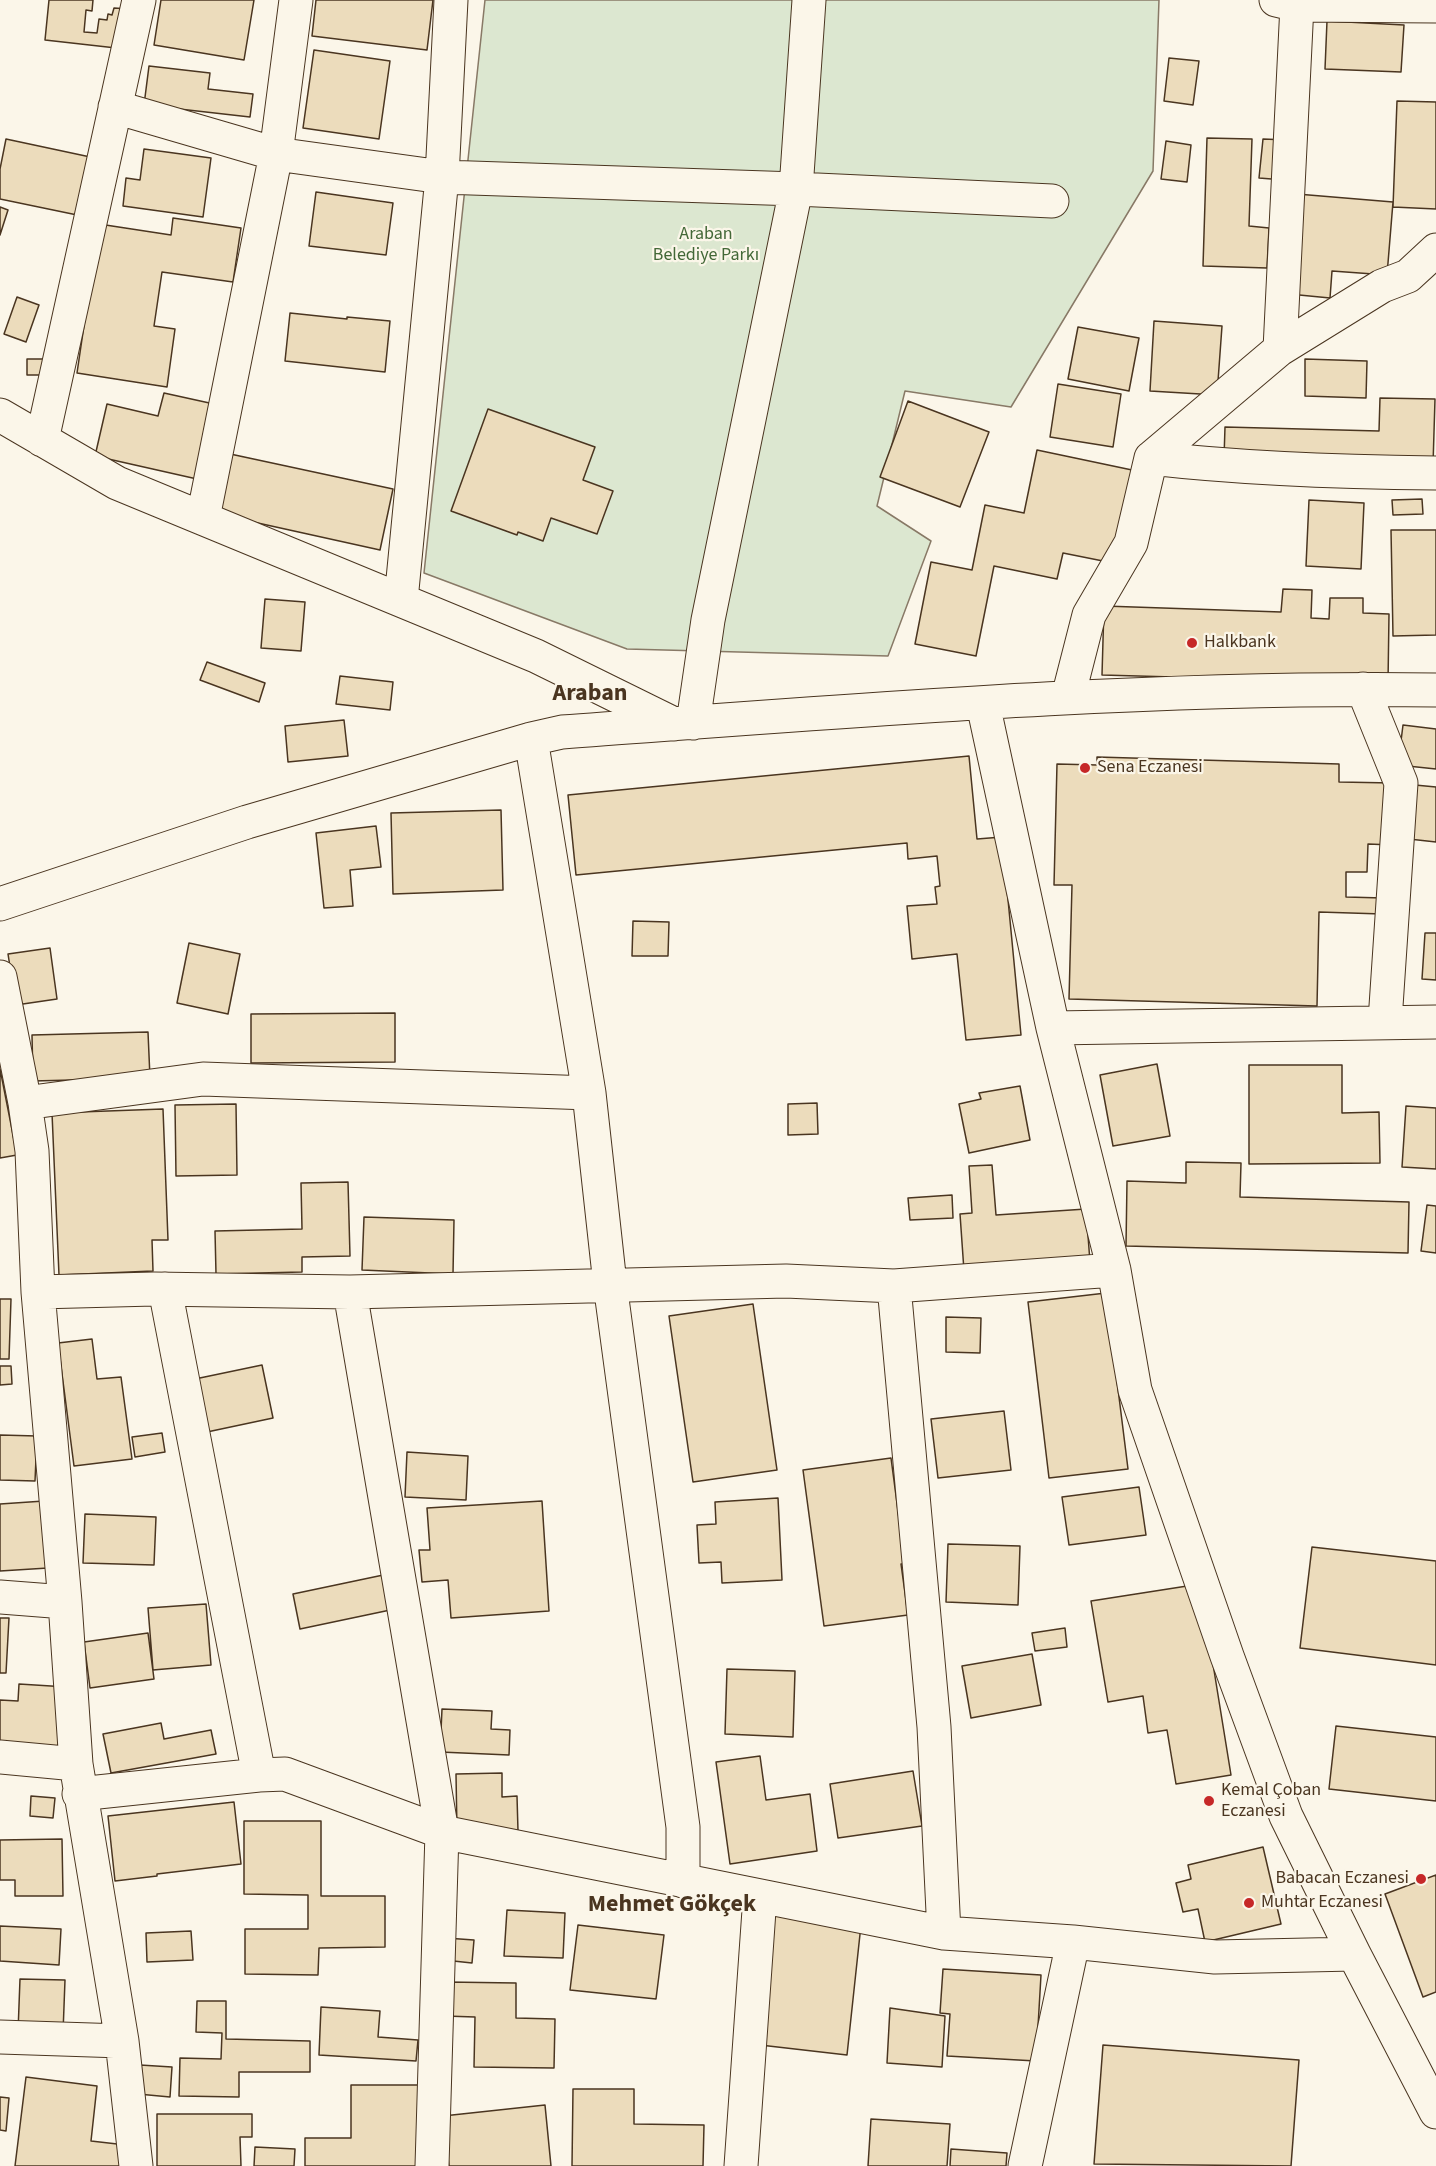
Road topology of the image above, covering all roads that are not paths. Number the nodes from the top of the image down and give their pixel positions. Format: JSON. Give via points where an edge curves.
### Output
{"nodes":[{"id":1,"x":139,"y":0,"type":"edge"},
{"id":2,"x":296,"y":0,"type":"edge"},
{"id":3,"x":451,"y":0,"type":"edge"},
{"id":4,"x":809,"y":0,"type":"edge"},
{"id":5,"x":1286,"y":3,"type":"edge"},
{"id":6,"x":1436,"y":6,"type":"edge"},
{"id":7,"x":115,"y":107,"type":"junction"},
{"id":8,"x":276,"y":154,"type":"junction"},
{"id":9,"x":442,"y":177,"type":"junction"},
{"id":10,"x":796,"y":189,"type":"junction"},
{"id":11,"x":1052,"y":201,"type":"dead end"},
{"id":12,"x":1436,"y":250,"type":"edge"},
{"id":13,"x":1422,"y":276,"type":"edge"},
{"id":14,"x":1280,"y":349,"type":"junction"},
{"id":15,"x":0,"y":415,"type":"edge"},
{"id":16,"x":42,"y":440,"type":"junction"},
{"id":17,"x":1151,"y":458,"type":"junction"},
{"id":18,"x":1436,"y":473,"type":"edge"},
{"id":19,"x":203,"y":518,"type":"junction"},
{"id":20,"x":401,"y":600,"type":"junction"},
{"id":21,"x":1363,"y":689,"type":"junction"},
{"id":22,"x":1436,"y":690,"type":"edge"},
{"id":23,"x":1068,"y":697,"type":"junction"},
{"id":24,"x":983,"y":704,"type":"junction"},
{"id":25,"x":684,"y":723,"type":"junction"},
{"id":26,"x":531,"y":739,"type":"junction"},
{"id":27,"x":0,"y":904,"type":"edge"},
{"id":28,"x":0,"y":977,"type":"edge"},
{"id":29,"x":1385,"y":1022,"type":"junction"},
{"id":30,"x":1436,"y":1022,"type":"edge"},
{"id":31,"x":1053,"y":1028,"type":"junction"},
{"id":32,"x":590,"y":1094,"type":"junction"},
{"id":33,"x":25,"y":1103,"type":"junction"},
{"id":34,"x":1114,"y":1270,"type":"junction"},
{"id":35,"x":610,"y":1284,"type":"junction"},
{"id":36,"x":894,"y":1286,"type":"junction"},
{"id":37,"x":165,"y":1289,"type":"junction"},
{"id":38,"x":38,"y":1292,"type":"junction"},
{"id":39,"x":350,"y":1292,"type":"junction"},
{"id":40,"x":0,"y":1597,"type":"edge"},
{"id":41,"x":65,"y":1602,"type":"junction"},
{"id":42,"x":0,"y":1757,"type":"edge"},
{"id":43,"x":259,"y":1775,"type":"junction"},
{"id":44,"x":78,"y":1779,"type":"junction"},
{"id":45,"x":442,"y":1832,"type":"junction"},
{"id":46,"x":683,"y":1881,"type":"junction"},
{"id":47,"x":760,"y":1896,"type":"junction"},
{"id":48,"x":944,"y":1933,"type":"junction"},
{"id":49,"x":1073,"y":1942,"type":"junction"},
{"id":50,"x":1354,"y":1954,"type":"junction"},
{"id":51,"x":0,"y":2037,"type":"edge"},
{"id":52,"x":122,"y":2041,"type":"junction"},
{"id":53,"x":1436,"y":2112,"type":"edge"},
{"id":54,"x":136,"y":2166,"type":"edge"},
{"id":55,"x":432,"y":2166,"type":"edge"},
{"id":56,"x":741,"y":2166,"type":"edge"},
{"id":57,"x":1026,"y":2166,"type":"edge"}],
"edges":[{"from":1,"to":7,"type":"street"},
{"from":2,"to":8,"type":"street"},
{"from":3,"to":9,"type":"street"},
{"from":4,"to":10,"type":"street"},
{"from":5,"to":6,"type":"street"},
{"from":5,"to":14,"type":"street"},
{"from":7,"to":8,"type":"street"},
{"from":7,"to":16,"type":"street"},
{"from":8,"to":9,"type":"street"},
{"from":8,"to":19,"type":"street"},
{"from":9,"to":10,"type":"street"},
{"from":9,"to":20,"type":"street"},
{"from":10,"to":11,"type":"street"},
{"from":10,"to":25,"type":"street"},
{"from":12,"to":13,"type":"street"},
{"from":13,"to":14,"type":"street","via":[[1382,286]]},
{"from":14,"to":17,"type":"street"},
{"from":15,"to":16,"type":"street"},
{"from":16,"to":19,"type":"street","via":[[117,483]]},
{"from":17,"to":18,"type":"street","via":[[1310,471]]},
{"from":17,"to":23,"type":"street","via":[[1131,543],[1089,615]]},
{"from":19,"to":20,"type":"street"},
{"from":20,"to":25,"type":"street"},
{"from":21,"to":22,"type":"street"},
{"from":21,"to":23,"type":"street"},
{"from":21,"to":29,"type":"street","via":[[1401,783]]},
{"from":23,"to":24,"type":"street"},
{"from":24,"to":25,"type":"street"},
{"from":24,"to":31,"type":"street"},
{"from":25,"to":26,"type":"street","via":[[562,732]]},
{"from":26,"to":27,"type":"street","via":[[247,822]]},
{"from":26,"to":32,"type":"street"},
{"from":28,"to":33,"type":"street"},
{"from":29,"to":30,"type":"street"},
{"from":29,"to":31,"type":"street"},
{"from":31,"to":34,"type":"street"},
{"from":32,"to":33,"type":"street","via":[[203,1080]]},
{"from":32,"to":35,"type":"street"},
{"from":33,"to":38,"type":"street","via":[[32,1151]]},
{"from":34,"to":36,"type":"street"},
{"from":34,"to":50,"type":"street","via":[[1135,1390],[1227,1656],[1286,1816]]},
{"from":35,"to":36,"type":"street","via":[[786,1281]]},
{"from":35,"to":39,"type":"street"},
{"from":35,"to":46,"type":"street","via":[[683,1827]]},
{"from":36,"to":48,"type":"street","via":[[934,1727]]},
{"from":37,"to":38,"type":"street"},
{"from":37,"to":39,"type":"street"},
{"from":37,"to":43,"type":"street"},
{"from":38,"to":41,"type":"street"},
{"from":39,"to":45,"type":"street"},
{"from":40,"to":41,"type":"street"},
{"from":41,"to":44,"type":"street"},
{"from":42,"to":44,"type":"street"},
{"from":43,"to":44,"type":"street"},
{"from":43,"to":45,"type":"street","via":[[285,1774]]},
{"from":44,"to":52,"type":"street"},
{"from":45,"to":46,"type":"street"},
{"from":45,"to":55,"type":"street"},
{"from":46,"to":47,"type":"street"},
{"from":47,"to":48,"type":"street"},
{"from":47,"to":56,"type":"street"},
{"from":48,"to":49,"type":"street"},
{"from":49,"to":50,"type":"street","via":[[1215,1957]]},
{"from":49,"to":57,"type":"street"},
{"from":50,"to":53,"type":"street"},
{"from":51,"to":52,"type":"street"},
{"from":52,"to":54,"type":"street"}]}
